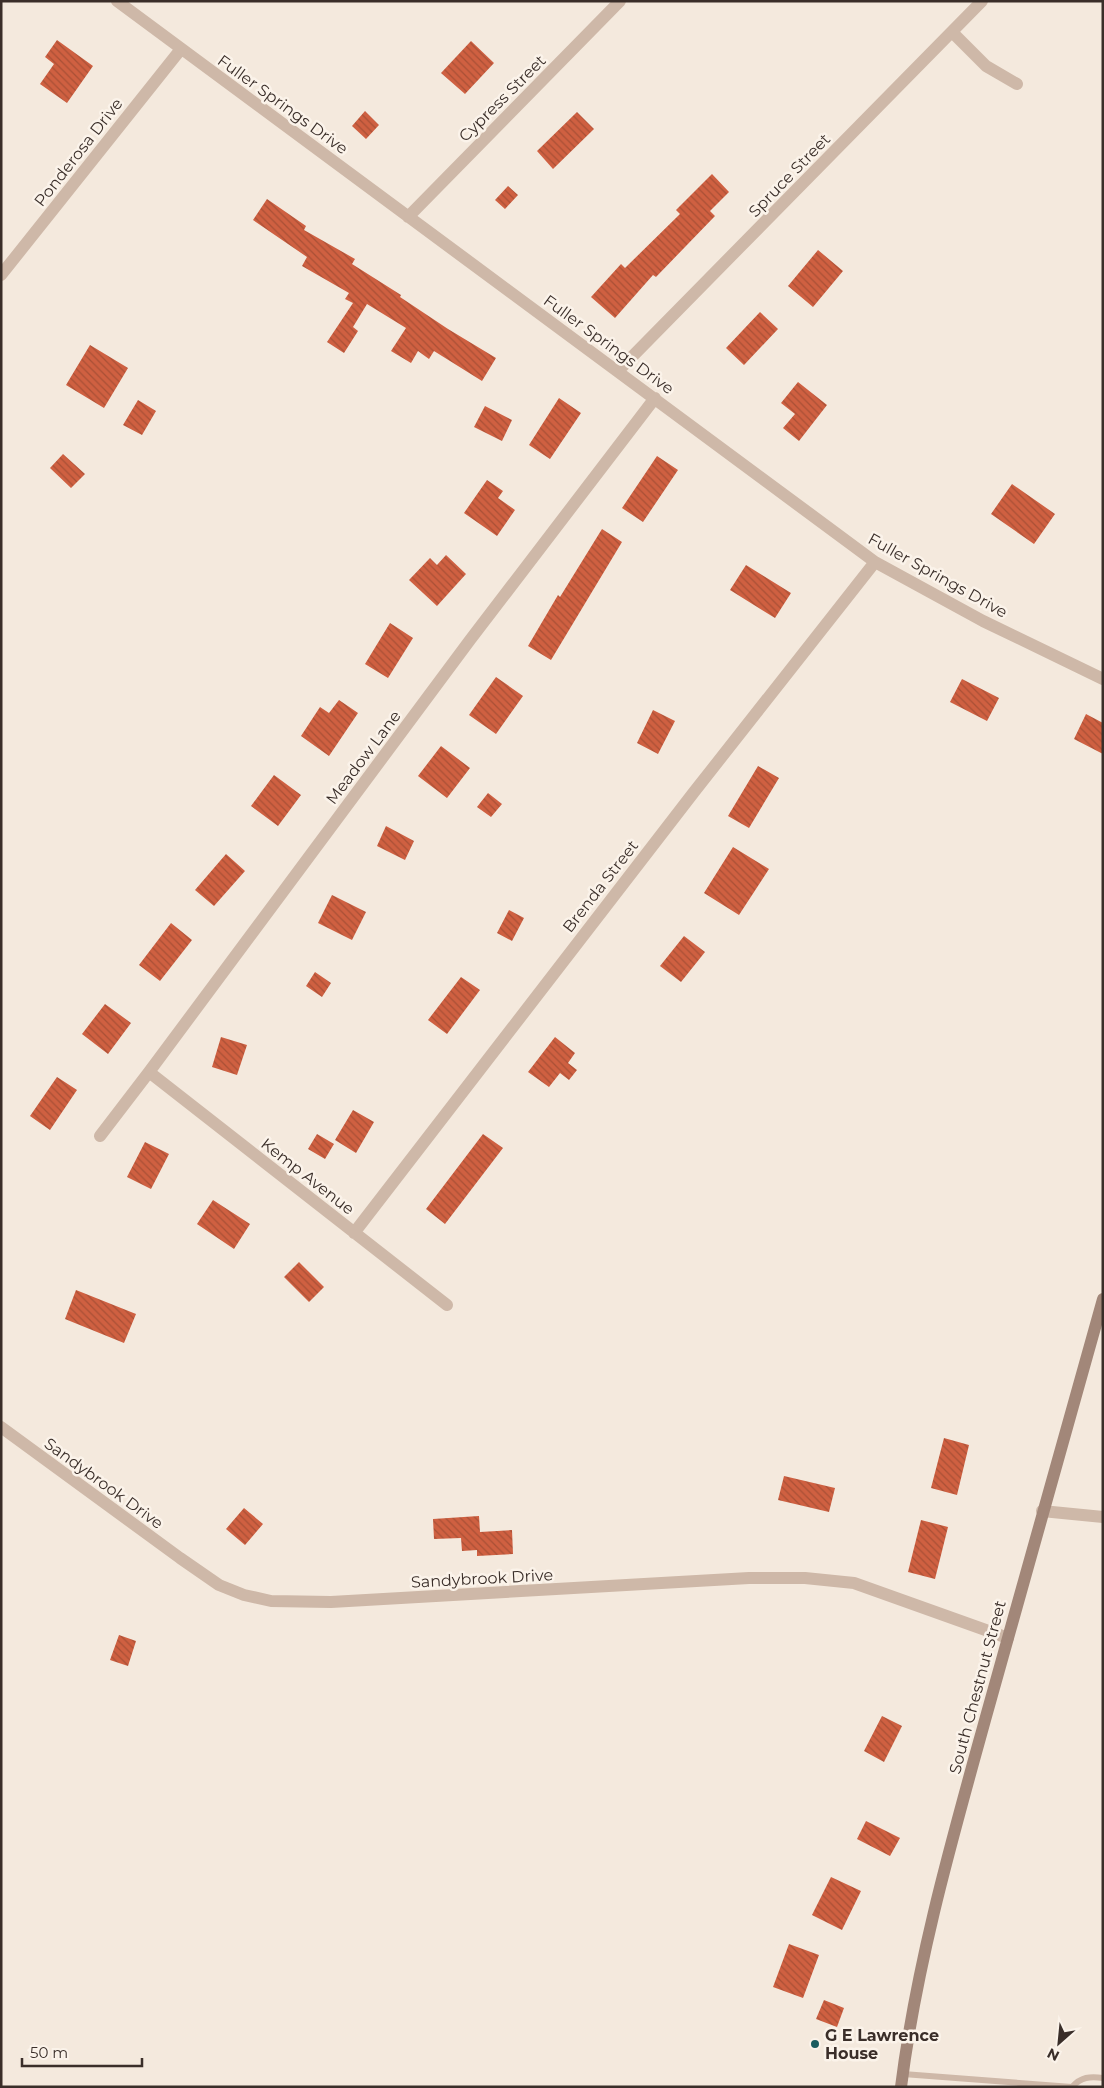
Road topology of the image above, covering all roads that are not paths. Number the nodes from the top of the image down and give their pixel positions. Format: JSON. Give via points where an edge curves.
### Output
{"nodes":[{"id":1,"x":117,"y":1,"type":"edge"},
{"id":2,"x":620,"y":1,"type":"edge"},
{"id":3,"x":982,"y":1,"type":"edge"},
{"id":4,"x":952,"y":32,"type":"junction"},
{"id":5,"x":181,"y":49,"type":"junction"},
{"id":6,"x":1017,"y":84,"type":"dead end"},
{"id":7,"x":408,"y":217,"type":"junction"},
{"id":8,"x":1,"y":275,"type":"edge"},
{"id":9,"x":618,"y":371,"type":"junction"},
{"id":10,"x":655,"y":398,"type":"junction"},
{"id":11,"x":875,"y":562,"type":"junction"},
{"id":12,"x":1103,"y":679,"type":"edge"},
{"id":13,"x":149,"y":1072,"type":"junction"},
{"id":14,"x":100,"y":1136,"type":"dead end"},
{"id":15,"x":354,"y":1233,"type":"junction"},
{"id":16,"x":1103,"y":1299,"type":"edge"},
{"id":17,"x":447,"y":1305,"type":"dead end"},
{"id":18,"x":1,"y":1427,"type":"edge"},
{"id":19,"x":1042,"y":1511,"type":"junction"},
{"id":20,"x":1103,"y":1517,"type":"edge"},
{"id":21,"x":1008,"y":1638,"type":"junction"},
{"id":22,"x":1103,"y":2078,"type":"edge"},
{"id":23,"x":902,"y":2080,"type":"edge"},
{"id":24,"x":1072,"y":2087,"type":"edge"}],
"edges":[{"from":1,"to":5,"type":"street","name":"Fuller Springs Drive"},
{"from":2,"to":7,"type":"street","name":"Cypress Street"},
{"from":3,"to":4,"type":"street","name":"Spruce Street"},
{"from":4,"to":6,"type":"street","via":[[986,66]]},
{"from":4,"to":9,"type":"street","name":"Spruce Street"},
{"from":5,"to":7,"type":"street","name":"Fuller Springs Drive"},
{"from":5,"to":8,"type":"street","name":"Ponderosa Drive"},
{"from":7,"to":9,"type":"street","name":"Fuller Springs Drive"},
{"from":9,"to":10,"type":"street","name":"Fuller Springs Drive"},
{"from":10,"to":11,"type":"street","name":"Fuller Springs Drive"},
{"from":10,"to":13,"type":"street","name":"Meadow Lane","via":[[464,648]]},
{"from":11,"to":12,"type":"street","name":"Fuller Springs Drive","via":[[983,621]]},
{"from":11,"to":15,"type":"street","name":"Brenda Street"},
{"from":13,"to":14,"type":"street","name":"Meadow Lane"},
{"from":13,"to":15,"type":"street","name":"Kemp Avenue"},
{"from":15,"to":17,"type":"street","name":"Kemp Avenue"},
{"from":16,"to":19,"type":"main road","name":"South Chestnut Street"},
{"from":18,"to":21,"type":"street","name":"Sandybrook Drive","via":[[219,1585],[271,1601],[331,1602],[749,1578],[805,1578],[854,1582]]},
{"from":19,"to":20,"type":"street"},
{"from":19,"to":21,"type":"main road","name":"South Chestnut Street"},
{"from":21,"to":23,"type":"main road","name":"South Chestnut Street","via":[[927,1941]]},
{"from":22,"to":24,"type":"lane","via":[[1090,2076]]},
{"from":23,"to":24,"type":"lane"}]}
